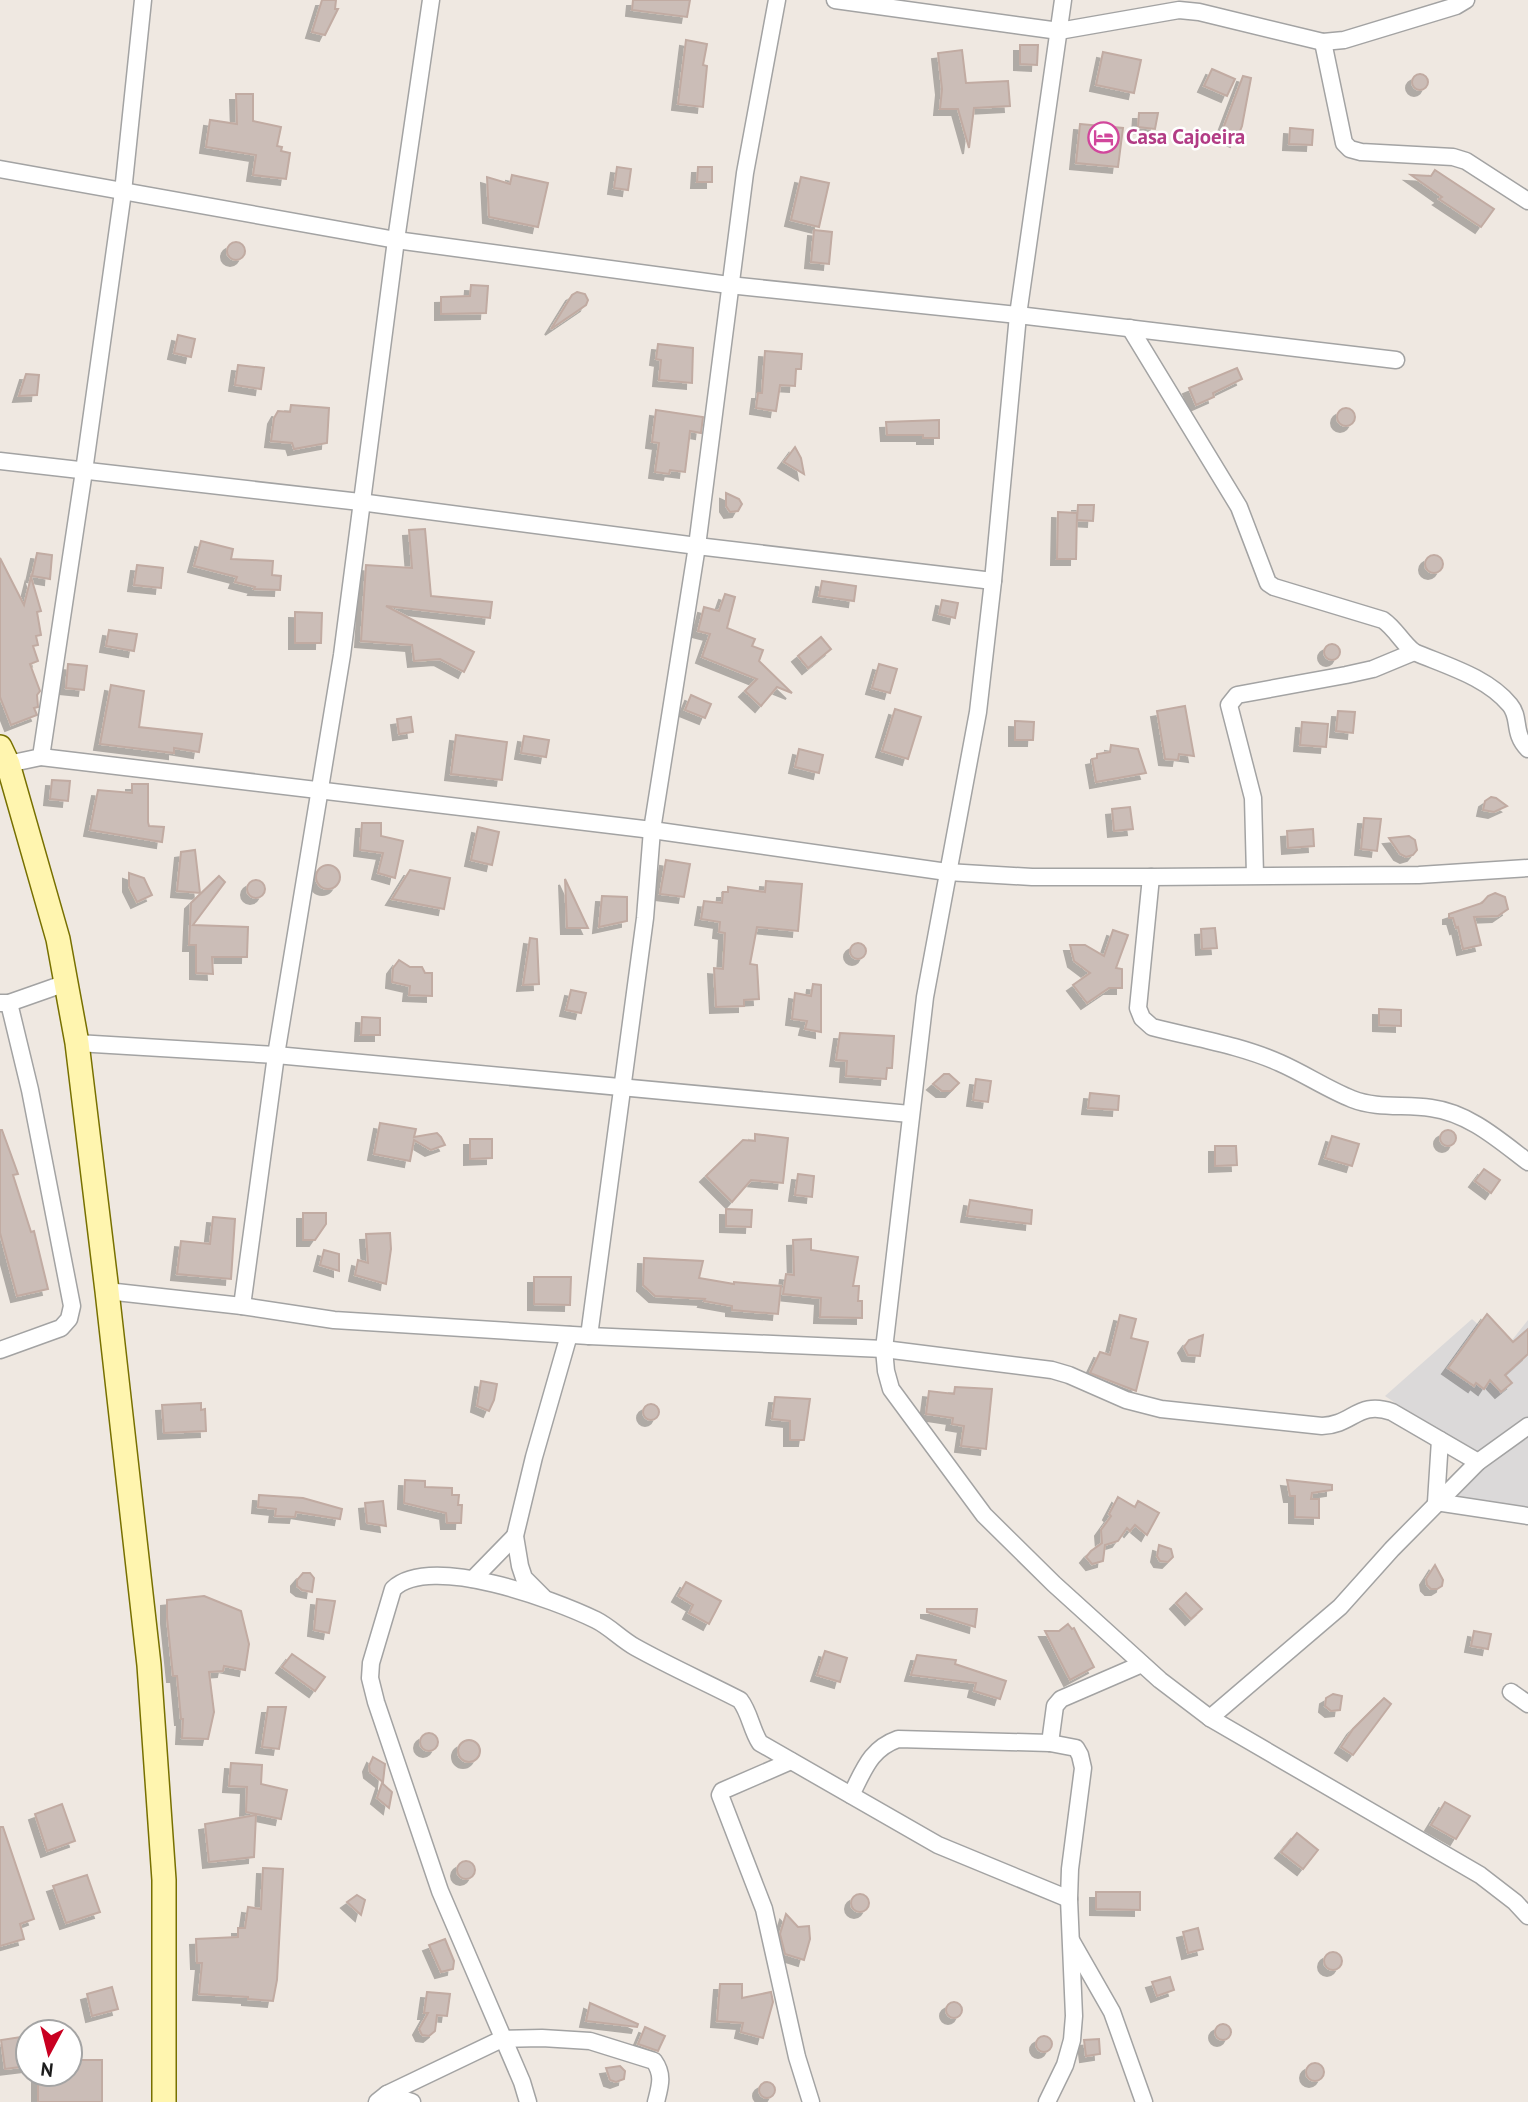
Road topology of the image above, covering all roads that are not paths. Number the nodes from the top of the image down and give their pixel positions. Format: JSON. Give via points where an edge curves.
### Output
{"nodes":[{"id":1,"x":143,"y":0,"type":"edge"},
{"id":2,"x":431,"y":0,"type":"edge"},
{"id":3,"x":777,"y":0,"type":"edge"},
{"id":4,"x":835,"y":0,"type":"edge"},
{"id":5,"x":1063,"y":0,"type":"edge"},
{"id":6,"x":1465,"y":0,"type":"edge"},
{"id":7,"x":1059,"y":31,"type":"junction"},
{"id":8,"x":1323,"y":42,"type":"junction"},
{"id":9,"x":0,"y":169,"type":"edge"},
{"id":10,"x":123,"y":192,"type":"junction"},
{"id":11,"x":1528,"y":201,"type":"edge"},
{"id":12,"x":396,"y":240,"type":"junction"},
{"id":13,"x":729,"y":285,"type":"junction"},
{"id":14,"x":1018,"y":315,"type":"junction"},
{"id":15,"x":1130,"y":328,"type":"junction"},
{"id":16,"x":1396,"y":360,"type":"dead end"},
{"id":17,"x":0,"y":461,"type":"edge"},
{"id":18,"x":85,"y":471,"type":"junction"},
{"id":19,"x":360,"y":502,"type":"junction"},
{"id":20,"x":697,"y":546,"type":"junction"},
{"id":21,"x":993,"y":581,"type":"junction"},
{"id":22,"x":1414,"y":652,"type":"junction"},
{"id":23,"x":1528,"y":749,"type":"edge"},
{"id":24,"x":4,"y":755,"type":"edge"},
{"id":25,"x":41,"y":757,"type":"junction"},
{"id":26,"x":318,"y":791,"type":"junction"},
{"id":27,"x":652,"y":830,"type":"junction"},
{"id":28,"x":1528,"y":868,"type":"edge"},
{"id":29,"x":947,"y":872,"type":"junction"},
{"id":30,"x":1255,"y":875,"type":"junction"},
{"id":31,"x":1151,"y":877,"type":"junction"},
{"id":32,"x":66,"y":983,"type":"junction"},
{"id":33,"x":5,"y":1003,"type":"edge"},
{"id":34,"x":77,"y":1044,"type":"junction"},
{"id":35,"x":276,"y":1055,"type":"junction"},
{"id":36,"x":621,"y":1086,"type":"junction"},
{"id":37,"x":911,"y":1114,"type":"junction"},
{"id":38,"x":1528,"y":1163,"type":"edge"},
{"id":39,"x":107,"y":1291,"type":"junction"},
{"id":40,"x":242,"y":1306,"type":"junction"},
{"id":41,"x":569,"y":1335,"type":"junction"},
{"id":42,"x":589,"y":1336,"type":"junction"},
{"id":43,"x":884,"y":1349,"type":"junction"},
{"id":44,"x":0,"y":1350,"type":"edge"},
{"id":45,"x":1528,"y":1426,"type":"edge"},
{"id":46,"x":1440,"y":1440,"type":"junction"},
{"id":47,"x":1478,"y":1462,"type":"junction"},
{"id":48,"x":1436,"y":1502,"type":"junction"},
{"id":49,"x":1528,"y":1516,"type":"edge"},
{"id":50,"x":515,"y":1536,"type":"junction"},
{"id":51,"x":473,"y":1579,"type":"junction"},
{"id":52,"x":543,"y":1597,"type":"junction"},
{"id":53,"x":1142,"y":1664,"type":"junction"},
{"id":54,"x":1511,"y":1692,"type":"dead end"},
{"id":55,"x":1528,"y":1704,"type":"edge"},
{"id":56,"x":1210,"y":1718,"type":"junction"},
{"id":57,"x":1050,"y":1743,"type":"junction"},
{"id":58,"x":791,"y":1760,"type":"junction"},
{"id":59,"x":851,"y":1795,"type":"junction"},
{"id":60,"x":1069,"y":1899,"type":"junction"},
{"id":61,"x":1528,"y":1916,"type":"edge"},
{"id":62,"x":1071,"y":1940,"type":"junction"},
{"id":63,"x":502,"y":2039,"type":"junction"},
{"id":64,"x":382,"y":2098,"type":"edge"},
{"id":65,"x":164,"y":2102,"type":"edge"},
{"id":66,"x":412,"y":2102,"type":"edge"},
{"id":67,"x":528,"y":2102,"type":"edge"},
{"id":68,"x":656,"y":2102,"type":"edge"},
{"id":69,"x":811,"y":2102,"type":"edge"},
{"id":70,"x":1047,"y":2102,"type":"edge"},
{"id":71,"x":1144,"y":2102,"type":"edge"}],
"edges":[{"from":1,"to":10,"type":"street"},
{"from":2,"to":12,"type":"street"},
{"from":3,"to":13,"type":"street"},
{"from":4,"to":7,"type":"street"},
{"from":5,"to":7,"type":"street"},
{"from":6,"to":8,"type":"street","via":[[1357,36]]},
{"from":7,"to":8,"type":"street","via":[[1179,10]]},
{"from":7,"to":14,"type":"street"},
{"from":8,"to":11,"type":"street","via":[[1344,143],[1350,149],[1453,157]]},
{"from":9,"to":10,"type":"street"},
{"from":10,"to":12,"type":"street"},
{"from":10,"to":18,"type":"street"},
{"from":12,"to":13,"type":"street"},
{"from":12,"to":19,"type":"street"},
{"from":13,"to":14,"type":"street"},
{"from":13,"to":20,"type":"street"},
{"from":14,"to":15,"type":"street"},
{"from":14,"to":21,"type":"street"},
{"from":15,"to":16,"type":"street"},
{"from":15,"to":22,"type":"street","via":[[1239,507],[1268,583],[1383,620]]},
{"from":17,"to":18,"type":"street"},
{"from":18,"to":19,"type":"street"},
{"from":18,"to":25,"type":"street"},
{"from":19,"to":20,"type":"street"},
{"from":19,"to":26,"type":"street","via":[[342,655]]},
{"from":20,"to":21,"type":"street"},
{"from":20,"to":27,"type":"street"},
{"from":21,"to":29,"type":"street","via":[[978,712]]},
{"from":22,"to":23,"type":"street","via":[[1481,681],[1510,705],[1518,737]]},
{"from":22,"to":30,"type":"street","via":[[1373,669],[1232,698],[1229,705],[1253,798]]},
{"from":24,"to":25,"type":"street"},
{"from":24,"to":32,"type":"main road","via":[[58,939]]},
{"from":25,"to":26,"type":"street"},
{"from":26,"to":27,"type":"street"},
{"from":26,"to":35,"type":"street"},
{"from":27,"to":29,"type":"street"},
{"from":27,"to":36,"type":"street","via":[[645,918]]},
{"from":28,"to":30,"type":"street","via":[[1419,875]]},
{"from":29,"to":31,"type":"street"},
{"from":29,"to":37,"type":"street"},
{"from":30,"to":31,"type":"street"},
{"from":31,"to":38,"type":"street","via":[[1138,1008],[1152,1027],[1255,1054],[1367,1104],[1453,1113],[1490,1133]]},
{"from":32,"to":33,"type":"street"},
{"from":32,"to":34,"type":"main road"},
{"from":33,"to":44,"type":"street","via":[[26,1068],[72,1306],[61,1328]]},
{"from":34,"to":35,"type":"street"},
{"from":34,"to":39,"type":"main road"},
{"from":35,"to":36,"type":"street"},
{"from":35,"to":40,"type":"street"},
{"from":36,"to":37,"type":"street"},
{"from":36,"to":42,"type":"street"},
{"from":37,"to":43,"type":"street"},
{"from":39,"to":40,"type":"street"},
{"from":39,"to":65,"type":"main road","via":[[149,1665],[163,1867]]},
{"from":40,"to":41,"type":"street","via":[[334,1321]]},
{"from":41,"to":42,"type":"street"},
{"from":41,"to":50,"type":"street"},
{"from":42,"to":43,"type":"street"},
{"from":43,"to":46,"type":"street","via":[[1052,1370],[1161,1409],[1332,1426],[1378,1407]]},
{"from":43,"to":53,"type":"street","via":[[891,1389],[985,1515]]},
{"from":45,"to":47,"type":"street"},
{"from":46,"to":47,"type":"street"},
{"from":46,"to":48,"type":"street"},
{"from":47,"to":48,"type":"street"},
{"from":48,"to":49,"type":"street"},
{"from":48,"to":56,"type":"street","via":[[1340,1607]]},
{"from":50,"to":51,"type":"street"},
{"from":50,"to":52,"type":"street","via":[[524,1578]]},
{"from":51,"to":52,"type":"street"},
{"from":51,"to":63,"type":"street","via":[[410,1578],[399,1583],[393,1589],[370,1678],[440,1891]]},
{"from":52,"to":58,"type":"street","via":[[598,1621],[633,1646],[740,1700],[760,1743]]},
{"from":53,"to":56,"type":"street"},
{"from":53,"to":57,"type":"street","via":[[1061,1699],[1055,1706]]},
{"from":54,"to":55,"type":"street"},
{"from":56,"to":61,"type":"street","via":[[1480,1875]]},
{"from":57,"to":59,"type":"street","via":[[898,1739],[873,1754]]},
{"from":57,"to":60,"type":"street","via":[[1076,1748],[1083,1768]]},
{"from":58,"to":59,"type":"street"},
{"from":58,"to":69,"type":"street","via":[[720,1795],[764,1909]]},
{"from":59,"to":60,"type":"street","via":[[938,1845]]},
{"from":60,"to":62,"type":"street"},
{"from":62,"to":70,"type":"street","via":[[1072,2040]]},
{"from":62,"to":71,"type":"street","via":[[1112,2012]]},
{"from":63,"to":64,"type":"street"},
{"from":63,"to":67,"type":"street"},
{"from":63,"to":68,"type":"street","via":[[590,2041],[654,2061],[661,2082]]},
{"from":64,"to":66,"type":"street"}]}
